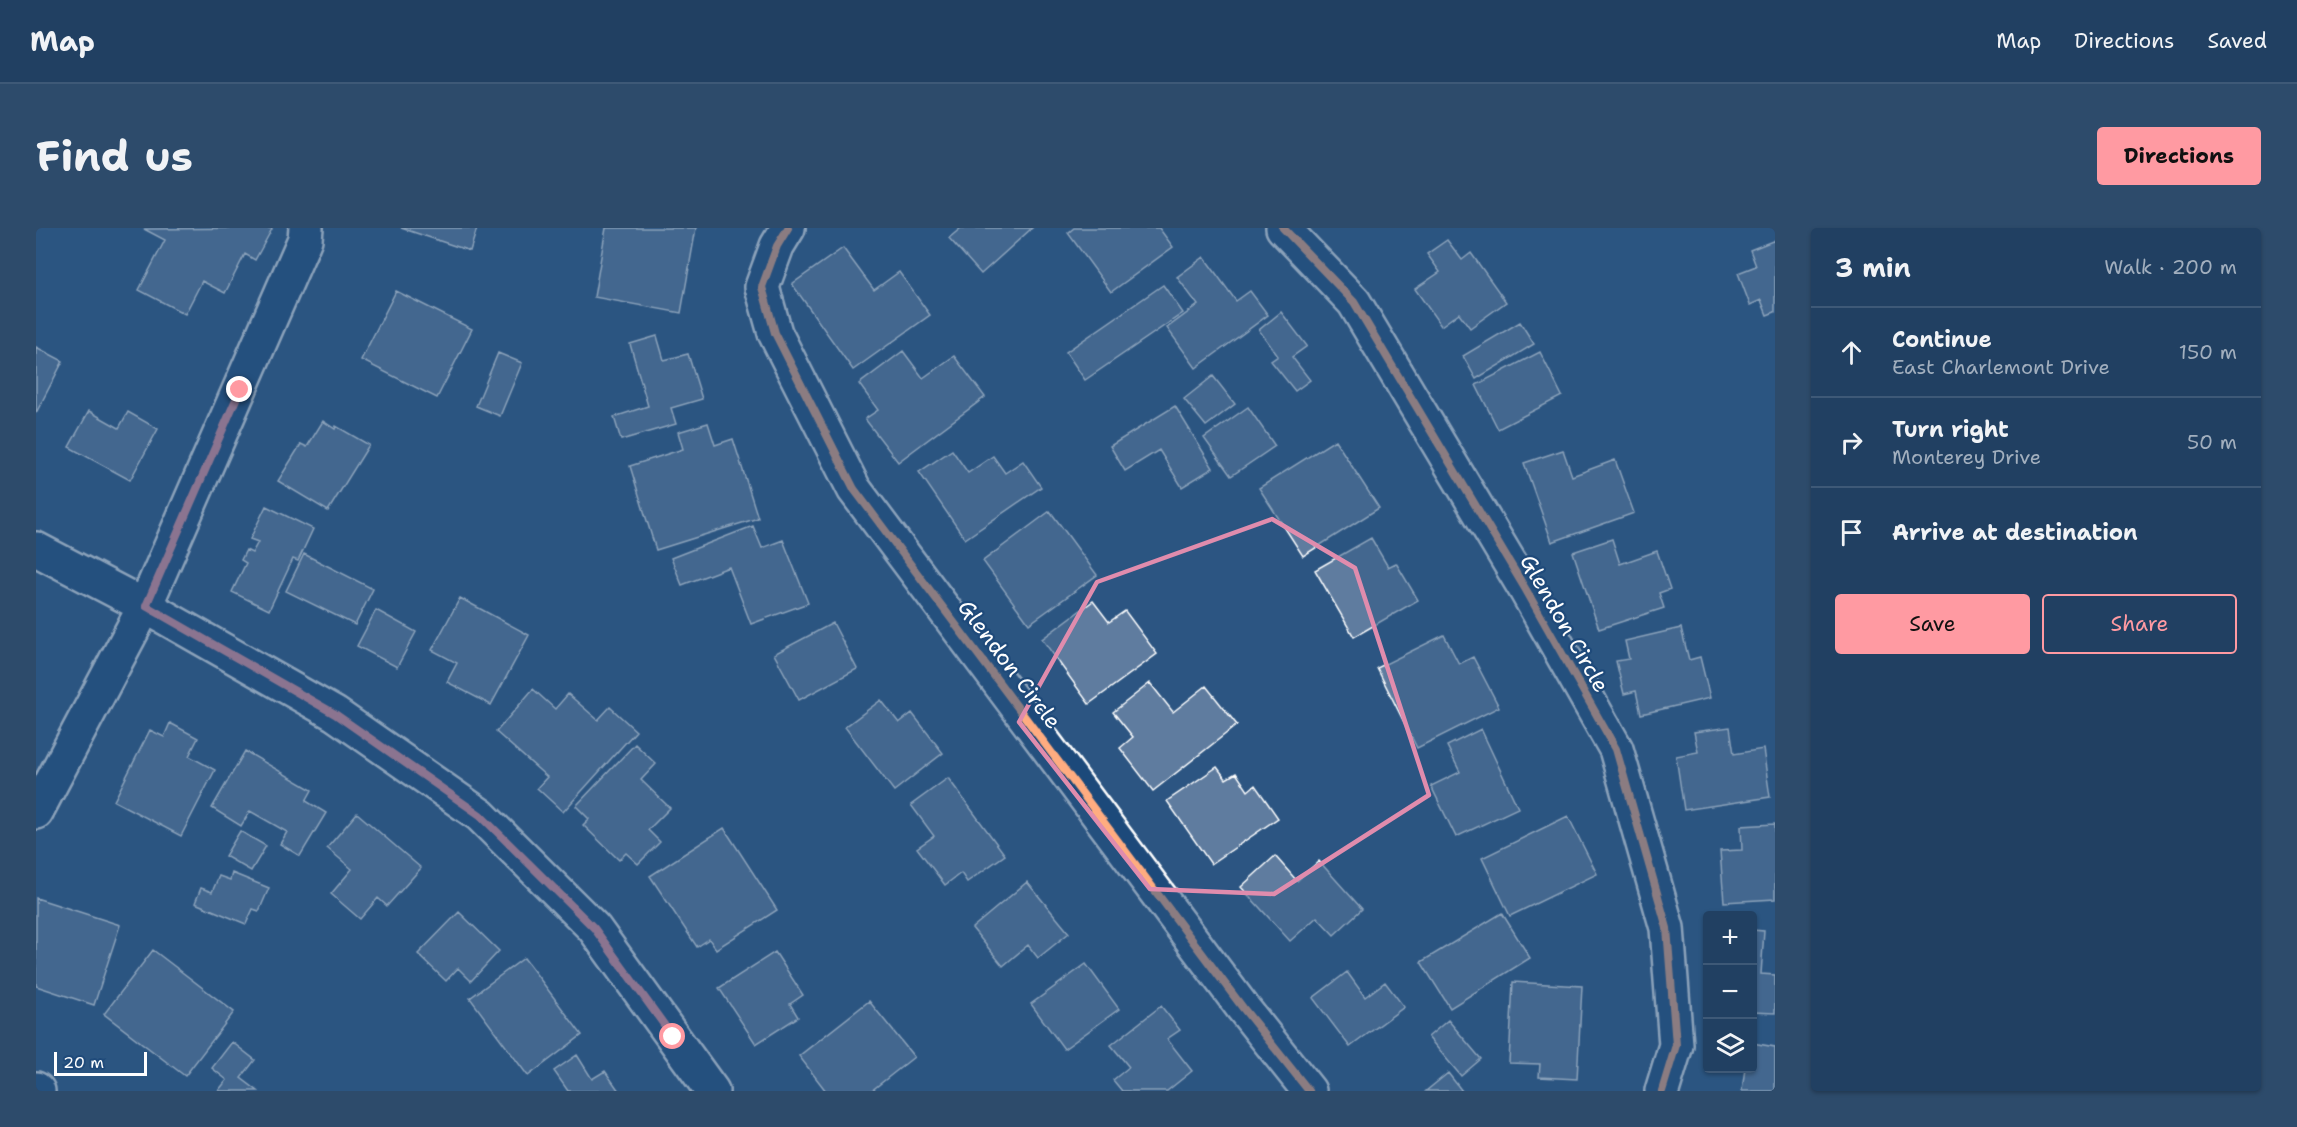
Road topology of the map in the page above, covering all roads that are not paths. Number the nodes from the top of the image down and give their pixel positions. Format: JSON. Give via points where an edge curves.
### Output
{"nodes":[{"id":1,"x":306,"y":228,"type":"edge"},
{"id":2,"x":788,"y":228,"type":"edge"},
{"id":3,"x":1283,"y":228,"type":"edge"},
{"id":4,"x":36,"y":549,"type":"edge"},
{"id":5,"x":146,"y":606,"type":"junction"},
{"id":6,"x":36,"y":812,"type":"edge"},
{"id":7,"x":712,"y":1091,"type":"edge"},
{"id":8,"x":1309,"y":1091,"type":"edge"},
{"id":9,"x":1662,"y":1091,"type":"edge"}],
"edges":[{"from":1,"to":5,"type":"street","via":[[305,239]]},
{"from":2,"to":8,"type":"street","name":"Glendon Circle","via":[[762,287],[775,333],[854,489]]},
{"from":3,"to":9,"type":"street","name":"Glendon Circle","via":[[1354,302],[1616,749],[1667,928],[1676,1045]]},
{"from":4,"to":5,"type":"street"},
{"from":5,"to":6,"type":"street"},
{"from":5,"to":7,"type":"street","via":[[335,714],[480,815],[594,928]]}]}
